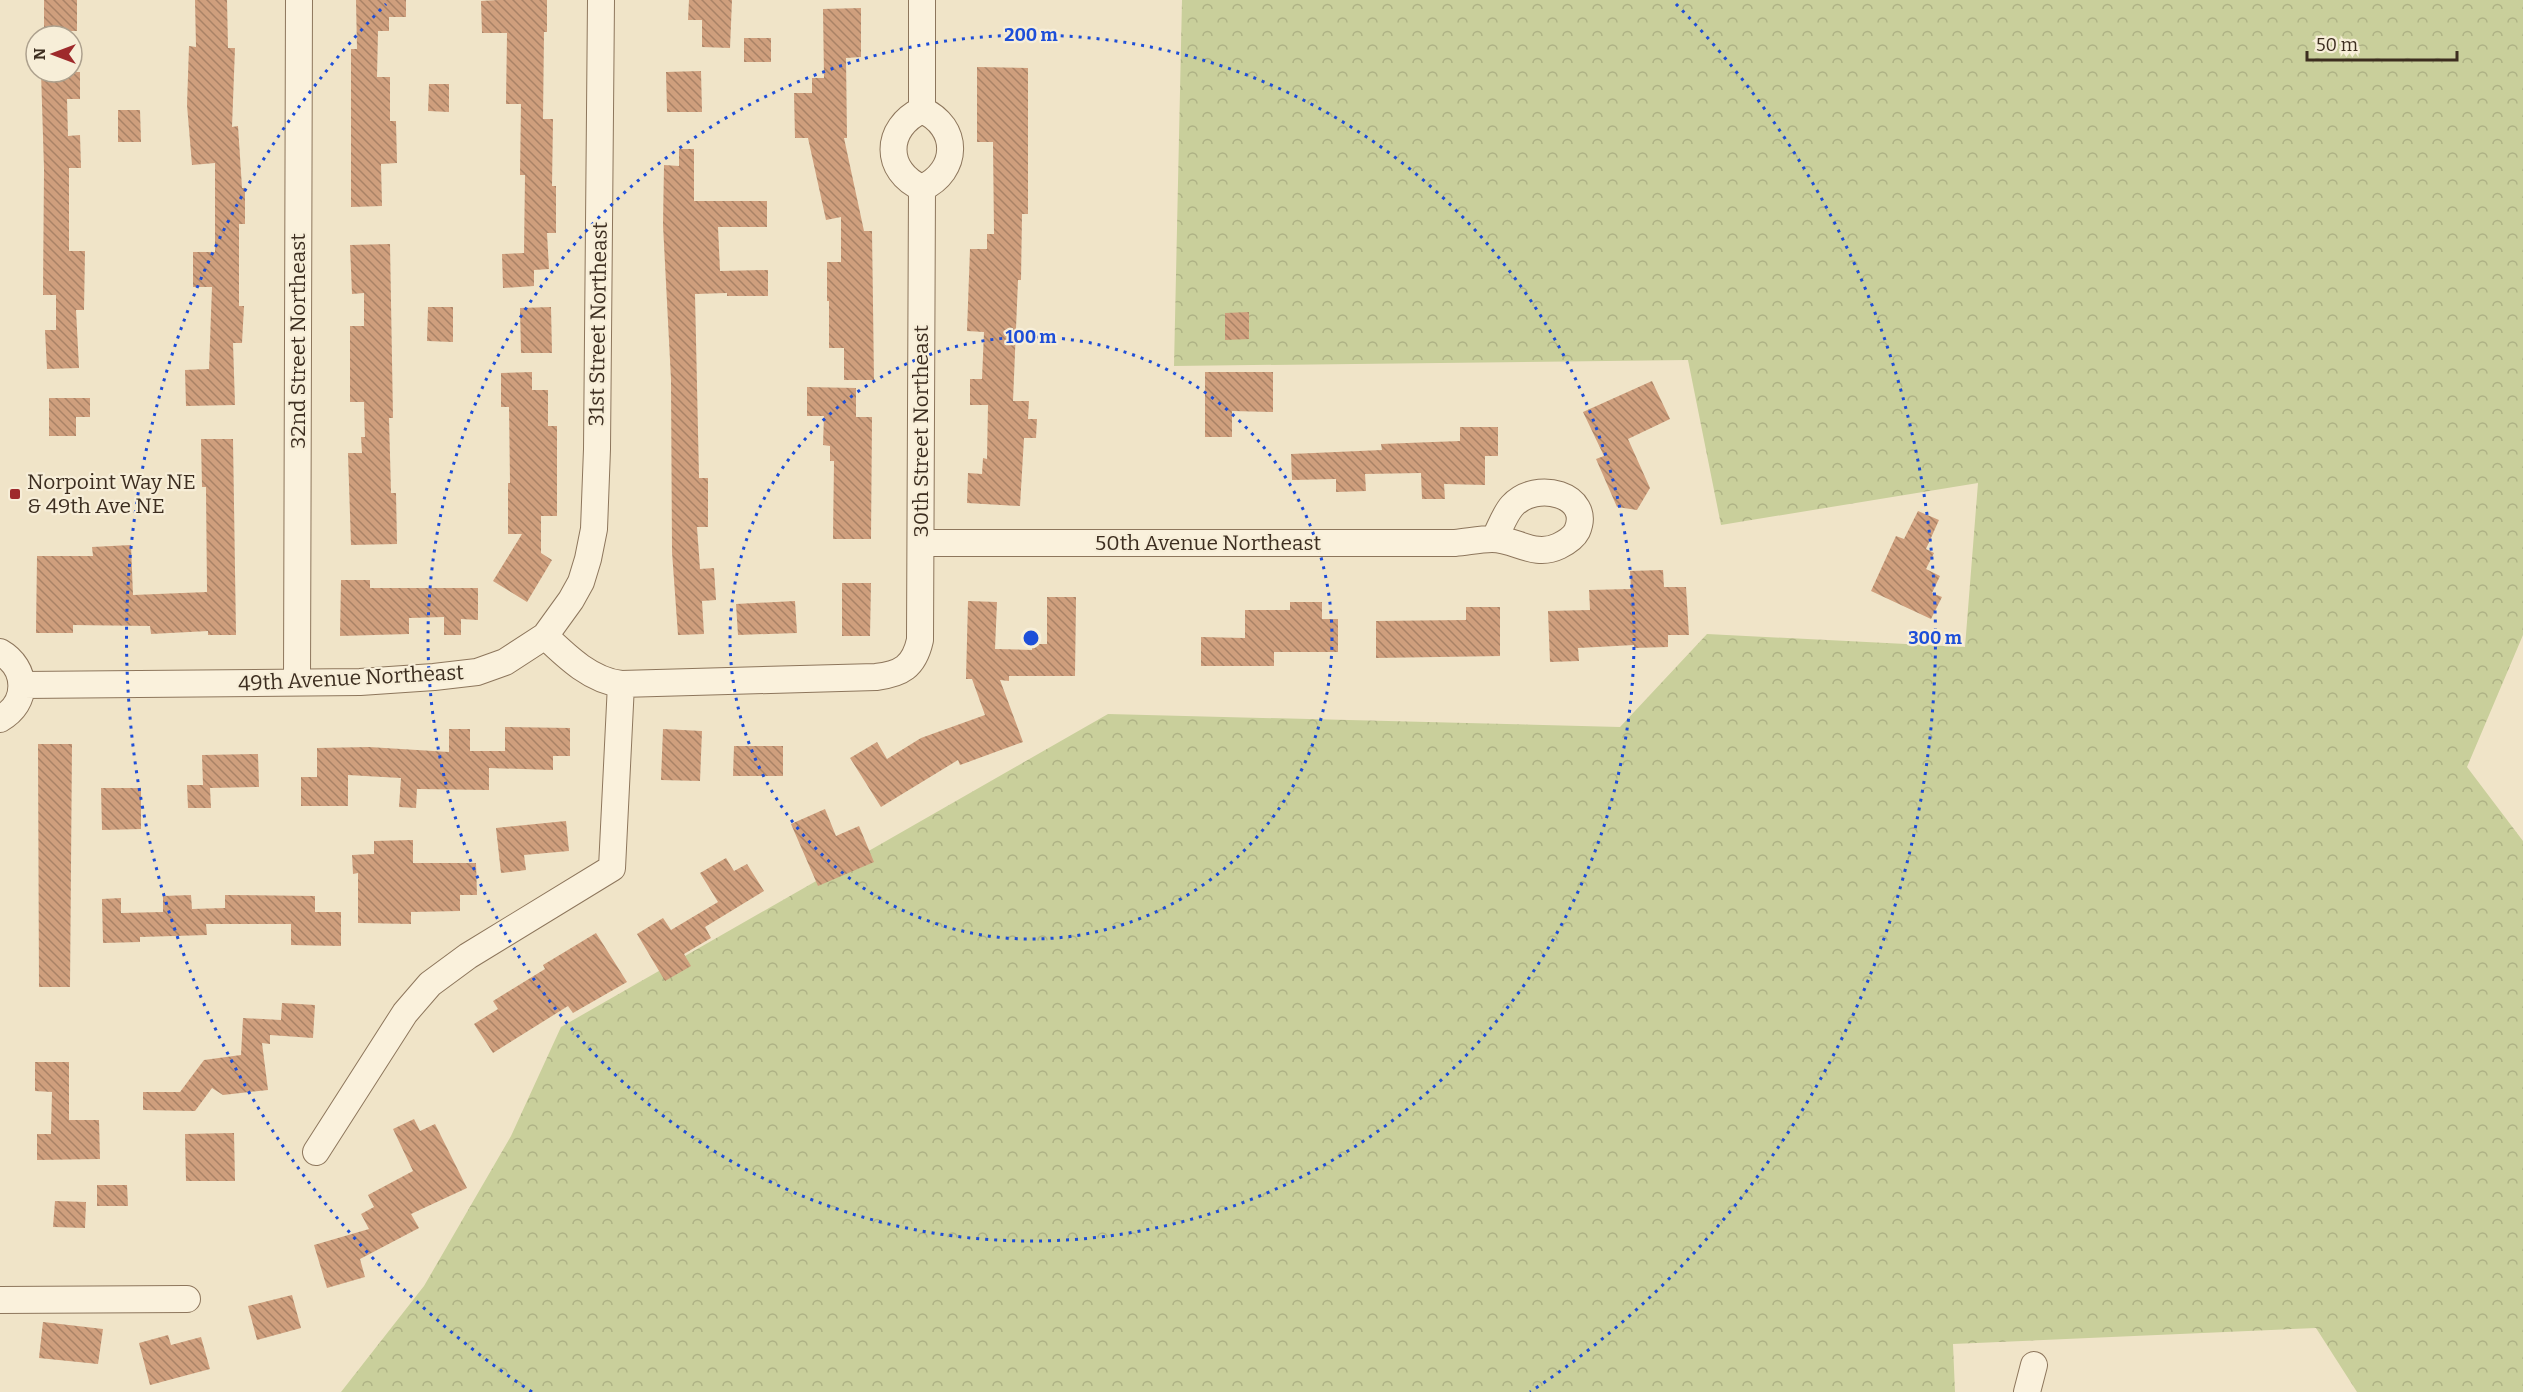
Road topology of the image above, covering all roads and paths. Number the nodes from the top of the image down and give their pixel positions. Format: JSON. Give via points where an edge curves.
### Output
{"nodes":[{"id":1,"x":299,"y":0,"type":"edge"},
{"id":2,"x":601,"y":0,"type":"edge"},
{"id":3,"x":922,"y":0,"type":"edge"},
{"id":4,"x":922,"y":110,"type":"junction"},
{"id":5,"x":922,"y":188,"type":"junction"},
{"id":6,"x":1494,"y":539,"type":"dead end"},
{"id":7,"x":921,"y":543,"type":"junction"},
{"id":8,"x":544,"y":636,"type":"junction"},
{"id":9,"x":0,"y":652,"type":"edge"},
{"id":10,"x":297,"y":682,"type":"junction"},
{"id":11,"x":621,"y":684,"type":"junction"},
{"id":12,"x":23,"y":685,"type":"junction"},
{"id":13,"x":0,"y":718,"type":"edge"},
{"id":14,"x":316,"y":1152,"type":"dead end"},
{"id":15,"x":188,"y":1299,"type":"dead end"},
{"id":16,"x":0,"y":1300,"type":"edge"},
{"id":17,"x":2034,"y":1365,"type":"dead end"},
{"id":18,"x":2027,"y":1392,"type":"edge"}],
"edges":[{"from":1,"to":10,"type":"street","name":"32nd Street Northeast"},
{"from":2,"to":8,"type":"street","name":"31st Street Northeast","via":[[594,529],[581,582]]},
{"from":3,"to":4,"type":"street"},
{"from":4,"to":5,"type":"street","via":[[943,126],[950,143],[944,170]]},
{"from":4,"to":5,"type":"street","via":[[905,121],[893,149],[904,177]]},
{"from":5,"to":7,"type":"street","name":"30th Street Northeast"},
{"from":6,"to":7,"type":"street","name":"50th Avenue Northeast","via":[[1455,543]]},
{"from":7,"to":11,"type":"street","name":"30th Street Northeast","via":[[920,640],[915,657],[898,673],[876,677]]},
{"from":8,"to":10,"type":"street","name":"49th Avenue Northeast","via":[[505,662],[477,672]]},
{"from":8,"to":11,"type":"street","via":[[590,673]]},
{"from":9,"to":12,"type":"street","via":[[16,664]]},
{"from":10,"to":12,"type":"street","name":"49th Avenue Northeast"},
{"from":11,"to":14,"type":"street","via":[[612,868],[468,956],[430,984],[405,1013]]},
{"from":12,"to":13,"type":"street","via":[[16,706]]},
{"from":15,"to":16,"type":"street"},
{"from":17,"to":18,"type":"street"}]}
